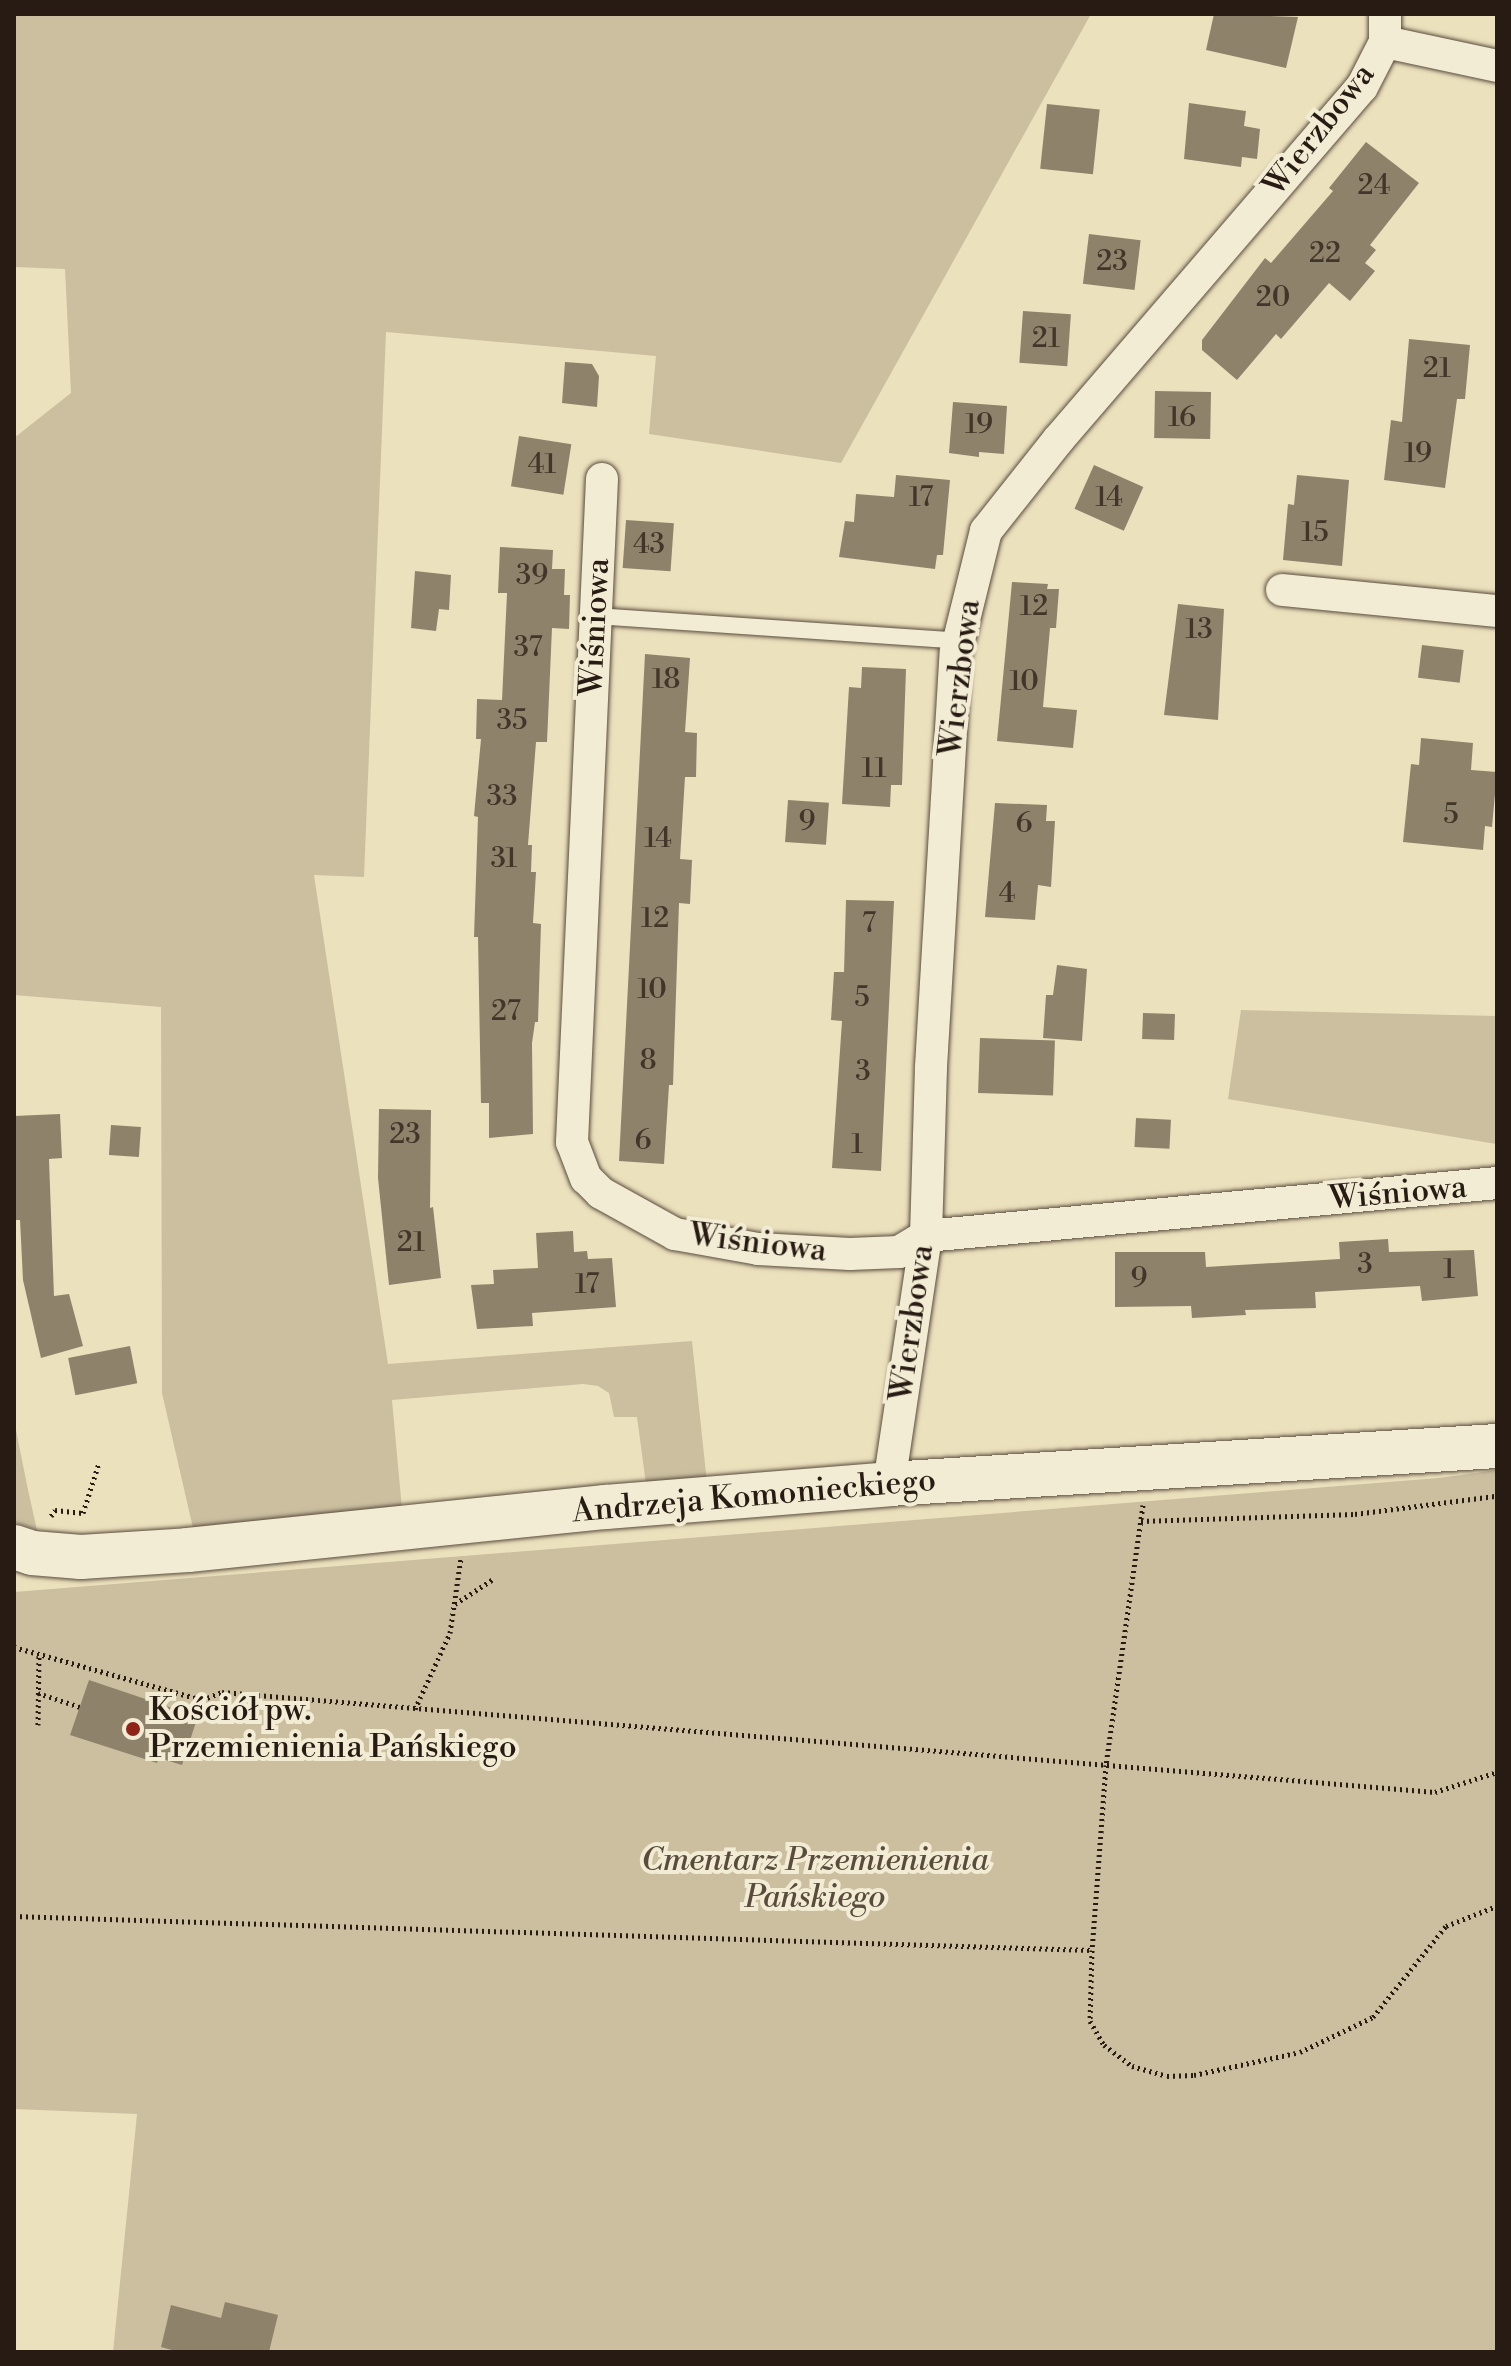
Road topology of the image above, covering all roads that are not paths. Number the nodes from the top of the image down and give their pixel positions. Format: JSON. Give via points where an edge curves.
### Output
{"nodes":[{"id":1,"x":1385,"y":28,"type":"edge"},
{"id":2,"x":1497,"y":66,"type":"edge"},
{"id":3,"x":602,"y":479,"type":"dead end"},
{"id":4,"x":1282,"y":590,"type":"dead end"},
{"id":5,"x":1497,"y":611,"type":"edge"},
{"id":6,"x":596,"y":616,"type":"junction"},
{"id":7,"x":959,"y":641,"type":"junction"},
{"id":8,"x":1497,"y":1183,"type":"edge"},
{"id":9,"x":926,"y":1236,"type":"junction"},
{"id":10,"x":1497,"y":1446,"type":"edge"},
{"id":11,"x":889,"y":1484,"type":"junction"},
{"id":12,"x":14,"y":1547,"type":"edge"}],
"edges":[{"from":1,"to":2,"type":"street"},
{"from":1,"to":7,"type":"street","name":"Wierzbowa","via":[[1362,87],[986,531]]},
{"from":3,"to":6,"type":"street","name":"Wiśniowa"},
{"from":4,"to":5,"type":"street"},
{"from":6,"to":7,"type":"lane"},
{"from":6,"to":9,"type":"street","name":"Wiśniowa","via":[[572,1142],[586,1178],[622,1207],[675,1234],[732,1245],[890,1253]]},
{"from":7,"to":9,"type":"street","name":"Wierzbowa","via":[[931,1067]]},
{"from":8,"to":9,"type":"street","name":"Wiśniowa"},
{"from":9,"to":11,"type":"street","name":"Wierzbowa"},
{"from":10,"to":11,"type":"street","name":"Andrzeja Komonieckiego"},
{"from":11,"to":12,"type":"street","name":"Andrzeja Komonieckiego","via":[[173,1551],[81,1557]]}]}
